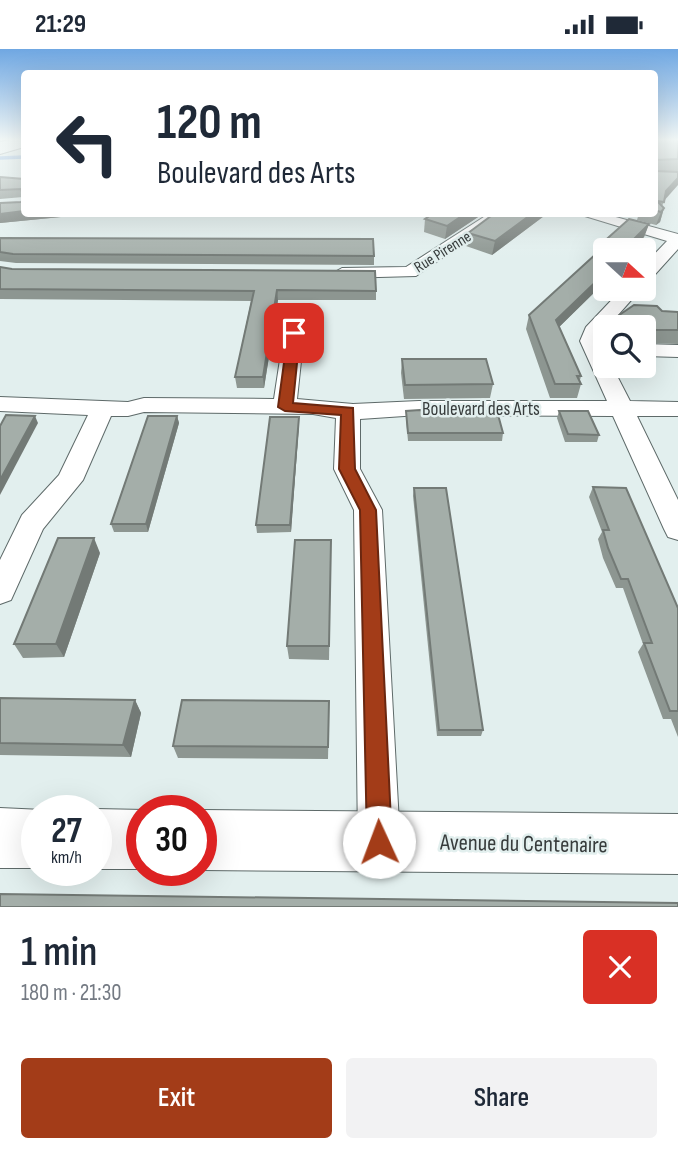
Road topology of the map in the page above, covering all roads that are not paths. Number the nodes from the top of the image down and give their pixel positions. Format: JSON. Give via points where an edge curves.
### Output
{"nodes":[{"id":1,"x":495,"y":217,"type":"edge"},
{"id":2,"x":597,"y":217,"type":"edge"},
{"id":3,"x":678,"y":239,"type":"edge"},
{"id":4,"x":656,"y":263,"type":"edge"},
{"id":5,"x":326,"y":273,"type":"edge"},
{"id":6,"x":294,"y":333,"type":"dead end"},
{"id":7,"x":593,"y":336,"type":"edge"},
{"id":8,"x":656,"y":350,"type":"edge"},
{"id":9,"x":593,"y":351,"type":"edge"},
{"id":10,"x":678,"y":351,"type":"edge"},
{"id":11,"x":606,"y":378,"type":"edge"},
{"id":12,"x":621,"y":378,"type":"edge"},
{"id":13,"x":0,"y":404,"type":"edge"},
{"id":14,"x":285,"y":407,"type":"junction"},
{"id":15,"x":102,"y":409,"type":"junction"},
{"id":16,"x":621,"y":409,"type":"junction"},
{"id":17,"x":678,"y":409,"type":"edge"},
{"id":18,"x":348,"y":411,"type":"junction"},
{"id":19,"x":678,"y":529,"type":"edge"},
{"id":20,"x":0,"y":591,"type":"edge"},
{"id":21,"x":0,"y":838,"type":"edge"},
{"id":22,"x":21,"y":838,"type":"edge"},
{"id":23,"x":217,"y":840,"type":"edge"},
{"id":24,"x":379,"y":842,"type":"junction"},
{"id":25,"x":678,"y":844,"type":"edge"}],
"edges":[{"from":1,"to":5,"type":"street","name":"Rue Pirenne","via":[[410,272]]},
{"from":2,"to":3,"type":"street"},
{"from":3,"to":4,"type":"street"},
{"from":6,"to":14,"type":"street"},
{"from":7,"to":9,"type":"street"},
{"from":8,"to":10,"type":"street"},
{"from":11,"to":16,"type":"street"},
{"from":12,"to":17,"type":"street","name":"Boulevard des Arts","via":[[633,392]]},
{"from":13,"to":15,"type":"street","name":"Boulevard des Arts"},
{"from":14,"to":15,"type":"street","name":"Boulevard des Arts","via":[[144,405]]},
{"from":14,"to":18,"type":"street","name":"Boulevard des Arts"},
{"from":15,"to":20,"type":"street","via":[[70,480],[32,523]]},
{"from":16,"to":17,"type":"street","name":"Boulevard des Arts"},
{"from":16,"to":18,"type":"street","name":"Boulevard des Arts"},
{"from":16,"to":19,"type":"street"},
{"from":18,"to":24,"type":"street","via":[[347,469],[368,510]]},
{"from":21,"to":22,"type":"street"},
{"from":23,"to":24,"type":"street","name":"Avenue du Centenaire"},
{"from":24,"to":25,"type":"street","name":"Avenue du Centenaire"}]}
